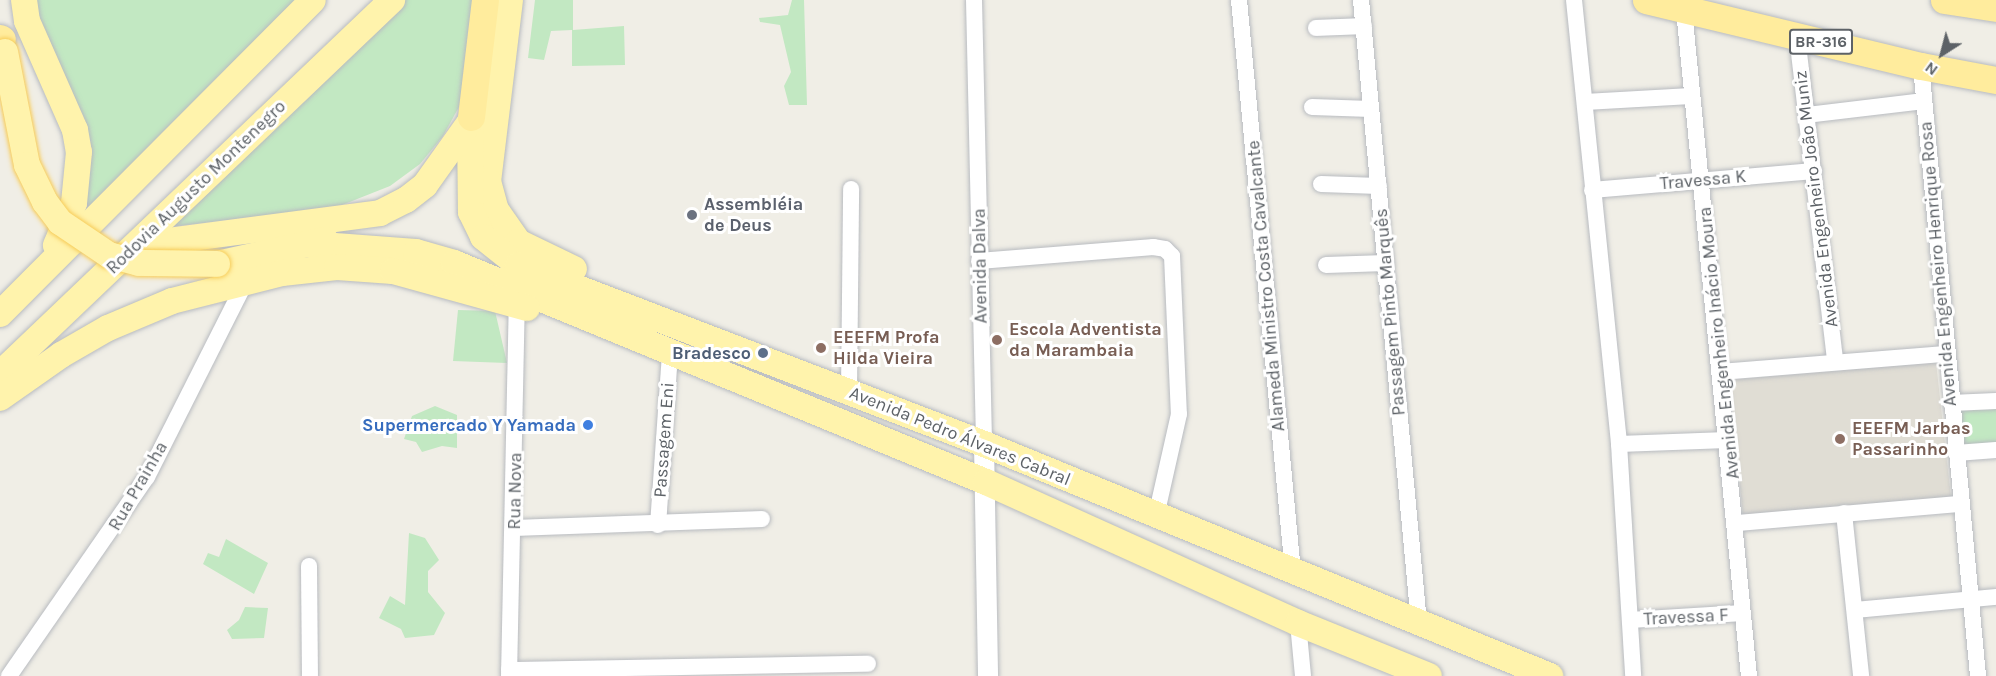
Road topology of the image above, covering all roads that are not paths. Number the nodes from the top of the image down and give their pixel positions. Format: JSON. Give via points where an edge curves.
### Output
{"nodes":[{"id":1,"x":24,"y":0,"type":"edge"},
{"id":2,"x":313,"y":0,"type":"edge"},
{"id":3,"x":392,"y":0,"type":"edge"},
{"id":4,"x":485,"y":0,"type":"edge"},
{"id":5,"x":510,"y":0,"type":"edge"},
{"id":6,"x":974,"y":0,"type":"edge"},
{"id":7,"x":1239,"y":0,"type":"edge"},
{"id":8,"x":1361,"y":0,"type":"edge"},
{"id":9,"x":1574,"y":0,"type":"edge"},
{"id":10,"x":1646,"y":0,"type":"edge"},
{"id":11,"x":1944,"y":0,"type":"edge"},
{"id":12,"x":1996,"y":8,"type":"edge"},
{"id":13,"x":1684,"y":10,"type":"junction"},
{"id":14,"x":1364,"y":26,"type":"junction"},
{"id":15,"x":1316,"y":28,"type":"dead end"},
{"id":16,"x":1797,"y":36,"type":"junction"},
{"id":17,"x":2,"y":38,"type":"edge"},
{"id":18,"x":1921,"y":66,"type":"junction"},
{"id":19,"x":1996,"y":80,"type":"edge"},
{"id":20,"x":1691,"y":96,"type":"junction"},
{"id":21,"x":1924,"y":101,"type":"junction"},
{"id":22,"x":1585,"y":102,"type":"junction"},
{"id":23,"x":1312,"y":107,"type":"dead end"},
{"id":24,"x":1371,"y":109,"type":"junction"},
{"id":25,"x":1807,"y":115,"type":"junction"},
{"id":26,"x":470,"y":120,"type":"junction"},
{"id":27,"x":1815,"y":171,"type":"junction"},
{"id":28,"x":1703,"y":180,"type":"junction"},
{"id":29,"x":1321,"y":184,"type":"dead end"},
{"id":30,"x":1379,"y":186,"type":"junction"},
{"id":31,"x":851,"y":189,"type":"dead end"},
{"id":32,"x":1592,"y":190,"type":"junction"},
{"id":33,"x":308,"y":244,"type":"junction"},
{"id":34,"x":138,"y":245,"type":"junction"},
{"id":35,"x":980,"y":261,"type":"junction"},
{"id":36,"x":1386,"y":263,"type":"junction"},
{"id":37,"x":1326,"y":265,"type":"dead end"},
{"id":38,"x":38,"y":276,"type":"junction"},
{"id":39,"x":245,"y":283,"type":"junction"},
{"id":40,"x":517,"y":305,"type":"junction"},
{"id":41,"x":0,"y":314,"type":"edge"},
{"id":42,"x":628,"y":338,"type":"junction"},
{"id":43,"x":738,"y":348,"type":"junction"},
{"id":44,"x":670,"y":354,"type":"junction"},
{"id":45,"x":1946,"y":354,"type":"junction"},
{"id":46,"x":1835,"y":361,"type":"junction"},
{"id":47,"x":1720,"y":372,"type":"junction"},
{"id":48,"x":0,"y":374,"type":"edge"},
{"id":49,"x":849,"y":392,"type":"junction"},
{"id":50,"x":0,"y":398,"type":"edge"},
{"id":51,"x":1996,"y":401,"type":"edge"},
{"id":52,"x":1951,"y":403,"type":"junction"},
{"id":53,"x":1727,"y":440,"type":"junction"},
{"id":54,"x":984,"y":444,"type":"junction"},
{"id":55,"x":1619,"y":444,"type":"junction"},
{"id":56,"x":1996,"y":450,"type":"edge"},
{"id":57,"x":1956,"y":453,"type":"junction"},
{"id":58,"x":986,"y":483,"type":"junction"},
{"id":59,"x":1959,"y":504,"type":"junction"},
{"id":60,"x":1844,"y":513,"type":"junction"},
{"id":61,"x":1156,"y":516,"type":"junction"},
{"id":62,"x":762,"y":519,"type":"dead end"},
{"id":63,"x":1737,"y":524,"type":"junction"},
{"id":64,"x":658,"y":525,"type":"junction"},
{"id":65,"x":515,"y":528,"type":"junction"},
{"id":66,"x":309,"y":566,"type":"dead end"},
{"id":67,"x":1293,"y":572,"type":"junction"},
{"id":68,"x":1996,"y":597,"type":"edge"},
{"id":69,"x":1970,"y":600,"type":"junction"},
{"id":70,"x":1855,"y":610,"type":"junction"},
{"id":71,"x":1743,"y":613,"type":"junction"},
{"id":72,"x":1629,"y":620,"type":"junction"},
{"id":73,"x":1298,"y":623,"type":"junction"},
{"id":74,"x":1419,"y":623,"type":"junction"},
{"id":75,"x":868,"y":664,"type":"dead end"},
{"id":76,"x":509,"y":673,"type":"edge"},
{"id":77,"x":1425,"y":675,"type":"edge"},
{"id":78,"x":9,"y":676,"type":"edge"},
{"id":79,"x":310,"y":676,"type":"edge"},
{"id":80,"x":988,"y":676,"type":"edge"},
{"id":81,"x":1303,"y":676,"type":"edge"},
{"id":82,"x":1550,"y":676,"type":"edge"},
{"id":83,"x":1633,"y":676,"type":"edge"},
{"id":84,"x":1749,"y":676,"type":"edge"},
{"id":85,"x":1861,"y":676,"type":"edge"},
{"id":86,"x":1977,"y":676,"type":"edge"}],
"edges":[{"from":1,"to":38,"type":"main road","via":[[27,21],[75,130],[79,152],[74,203]]},
{"from":2,"to":38,"type":"main road"},
{"from":3,"to":34,"type":"main road","name":"Rodovia Augusto Montenegro"},
{"from":4,"to":26,"type":"highway"},
{"from":5,"to":43,"type":"main road","via":[[488,181],[496,210],[510,231],[533,252],[706,325]]},
{"from":6,"to":35,"type":"street","name":"Avenida Dalva"},
{"from":7,"to":67,"type":"street","name":"Alameda Ministro Costa Cavalcante"},
{"from":8,"to":14,"type":"street","name":"Passagem Pinto Marquês"},
{"from":9,"to":22,"type":"street"},
{"from":10,"to":13,"type":"highway","number":"BR-316"},
{"from":11,"to":12,"type":"highway"},
{"from":13,"to":16,"type":"highway","number":"BR-316"},
{"from":13,"to":20,"type":"street","name":"Avenida Engenheiro Inácio Moura"},
{"from":14,"to":15,"type":"street"},
{"from":14,"to":24,"type":"street","name":"Passagem Pinto Marquês"},
{"from":16,"to":18,"type":"highway","number":"BR-316"},
{"from":16,"to":25,"type":"street","name":"Avenida Engenheiro João Muniz"},
{"from":17,"to":33,"type":"main road","bridge":true,"via":[[27,165],[45,202],[60,222],[109,255],[139,263],[217,264]]},
{"from":18,"to":19,"type":"highway","number":"BR-316"},
{"from":18,"to":21,"type":"street","name":"Avenida Engenheiro Henrique Rosa"},
{"from":20,"to":22,"type":"street"},
{"from":20,"to":28,"type":"street","name":"Avenida Engenheiro Inácio Moura"},
{"from":21,"to":25,"type":"street"},
{"from":21,"to":45,"type":"street","name":"Avenida Engenheiro Henrique Rosa"},
{"from":22,"to":32,"type":"street"},
{"from":23,"to":24,"type":"street"},
{"from":24,"to":30,"type":"street","name":"Passagem Pinto Marquês"},
{"from":25,"to":27,"type":"street","name":"Avenida Engenheiro João Muniz"},
{"from":26,"to":33,"type":"main road","via":[[454,167],[420,206],[364,232]]},
{"from":26,"to":34,"type":"main road","via":[[425,185],[380,213]]},
{"from":26,"to":43,"type":"main road","name":"Avenida Pedro Álvares Cabral","via":[[471,212],[483,237],[501,254],[530,270]]},
{"from":27,"to":28,"type":"street","name":"Travessa K"},
{"from":27,"to":46,"type":"street","name":"Avenida Engenheiro João Muniz"},
{"from":28,"to":32,"type":"street","name":"Travessa K"},
{"from":28,"to":47,"type":"street","name":"Avenida Engenheiro Inácio Moura"},
{"from":29,"to":30,"type":"street"},
{"from":30,"to":36,"type":"street","name":"Passagem Pinto Marquês"},
{"from":31,"to":49,"type":"street"},
{"from":32,"to":55,"type":"street"},
{"from":33,"to":42,"type":"main road","via":[[416,252],[454,263]]},
{"from":34,"to":48,"type":"main road","name":"Rodovia Augusto Montenegro","via":[[30,341]]},
{"from":35,"to":54,"type":"street","name":"Avenida Dalva"},
{"from":35,"to":61,"type":"street","via":[[1153,248],[1165,249],[1172,256],[1179,414]]},
{"from":36,"to":37,"type":"street"},
{"from":36,"to":74,"type":"street","name":"Passagem Pinto Marquês"},
{"from":38,"to":41,"type":"main road"},
{"from":39,"to":40,"type":"main road","via":[[304,271],[367,268],[432,279]]},
{"from":39,"to":50,"type":"main road","via":[[172,301],[108,328]]},
{"from":39,"to":78,"type":"street","name":"Rua Prainha","via":[[147,477]]},
{"from":40,"to":42,"type":"main road"},
{"from":40,"to":65,"type":"street","name":"Rua Nova"},
{"from":42,"to":44,"type":"main road","name":"Avenida Pedro Álvares Cabral"},
{"from":43,"to":49,"type":"main road","name":"Avenida Pedro Álvares Cabral"},
{"from":44,"to":58,"type":"main road","name":"Avenida Pedro Álvares Cabral"},
{"from":44,"to":64,"type":"street","name":"Passagem Eni"},
{"from":45,"to":46,"type":"street"},
{"from":45,"to":52,"type":"street","name":"Avenida Engenheiro Henrique Rosa"},
{"from":46,"to":47,"type":"street"},
{"from":47,"to":53,"type":"street","name":"Avenida Engenheiro Inácio Moura"},
{"from":49,"to":54,"type":"main road","name":"Avenida Pedro Álvares Cabral"},
{"from":51,"to":52,"type":"street"},
{"from":52,"to":57,"type":"street","name":"Avenida Engenheiro Henrique Rosa"},
{"from":53,"to":55,"type":"street"},
{"from":53,"to":63,"type":"street","name":"Avenida Engenheiro Inácio Moura"},
{"from":54,"to":58,"type":"street","name":"Avenida Dalva"},
{"from":54,"to":61,"type":"main road","name":"Avenida Pedro Álvares Cabral"},
{"from":55,"to":72,"type":"street"},
{"from":56,"to":57,"type":"street"},
{"from":57,"to":59,"type":"street","name":"Avenida Engenheiro Henrique Rosa"},
{"from":58,"to":73,"type":"main road","name":"Avenida Pedro Álvares Cabral"},
{"from":58,"to":80,"type":"street","name":"Avenida Dalva"},
{"from":59,"to":60,"type":"street"},
{"from":59,"to":69,"type":"street","name":"Avenida Engenheiro Henrique Rosa"},
{"from":60,"to":63,"type":"street"},
{"from":60,"to":70,"type":"street"},
{"from":61,"to":67,"type":"main road","name":"Avenida Pedro Álvares Cabral"},
{"from":62,"to":64,"type":"street","name":"Passagem Eni"},
{"from":63,"to":71,"type":"street","name":"Avenida Engenheiro Inácio Moura"},
{"from":64,"to":65,"type":"street","name":"Passagem Eni"},
{"from":65,"to":76,"type":"street","name":"Rua Nova"},
{"from":66,"to":79,"type":"street"},
{"from":67,"to":74,"type":"main road","name":"Avenida Pedro Álvares Cabral"},
{"from":68,"to":69,"type":"street"},
{"from":69,"to":70,"type":"street"},
{"from":69,"to":86,"type":"street","name":"Avenida Engenheiro Henrique Rosa"},
{"from":70,"to":85,"type":"street"},
{"from":71,"to":72,"type":"street","name":"Travessa F"},
{"from":71,"to":84,"type":"street","name":"Avenida Engenheiro Inácio Moura"},
{"from":72,"to":83,"type":"street"},
{"from":73,"to":77,"type":"main road","name":"Avenida Pedro Álvares Cabral"},
{"from":73,"to":81,"type":"street"},
{"from":74,"to":82,"type":"main road","name":"Avenida Pedro Álvares Cabral"},
{"from":75,"to":76,"type":"street"}]}
